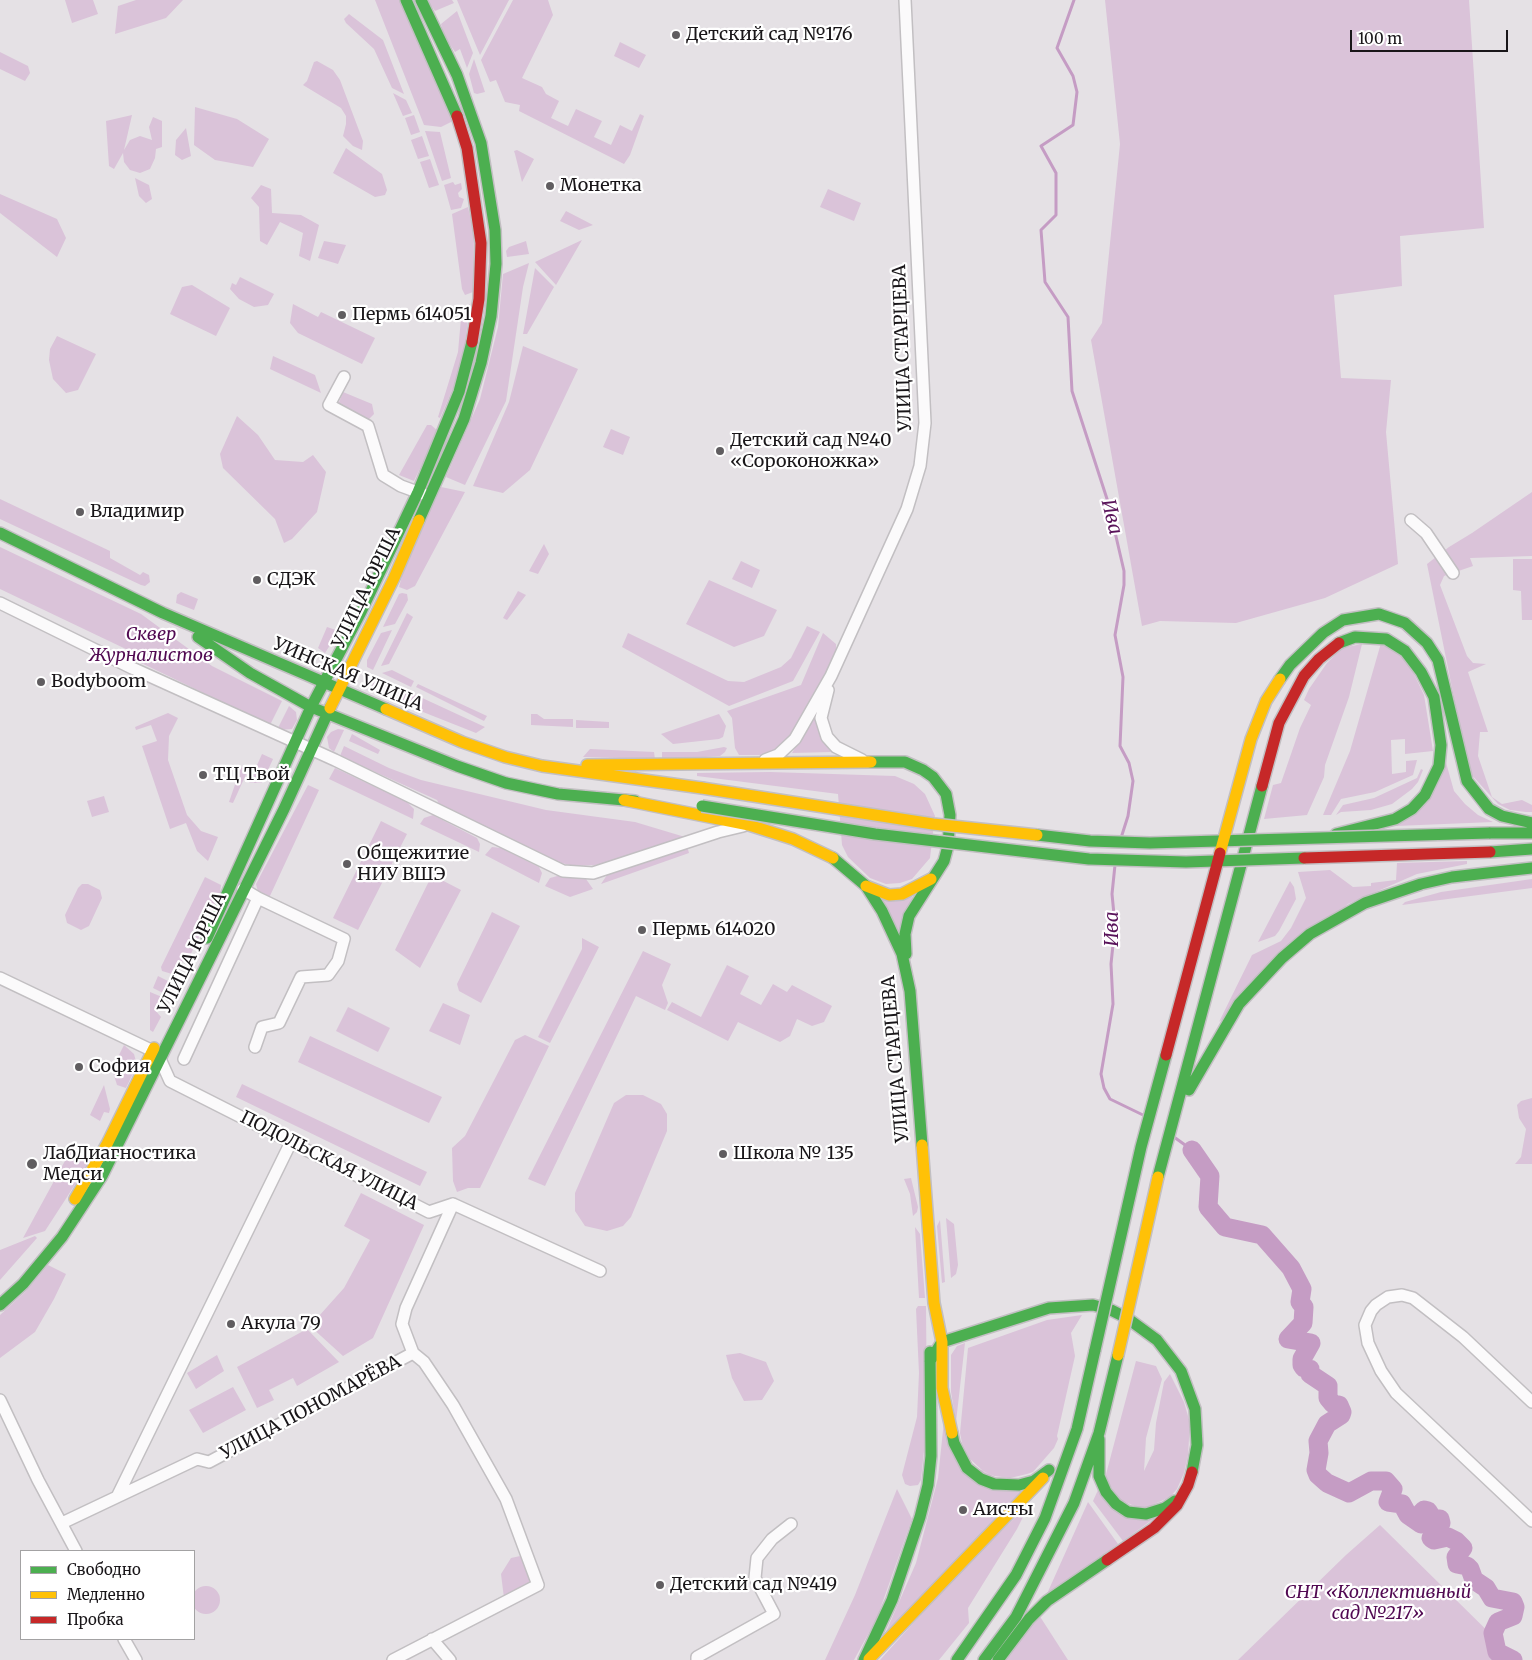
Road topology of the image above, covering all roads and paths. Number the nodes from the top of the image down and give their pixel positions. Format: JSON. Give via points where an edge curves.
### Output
{"nodes":[{"id":1,"x":406,"y":0,"type":"edge"},
{"id":2,"x":421,"y":0,"type":"edge"},
{"id":3,"x":905,"y":0,"type":"edge"},
{"id":4,"x":344,"y":376,"type":"dead end"},
{"id":5,"x":418,"y":492,"type":"junction"},
{"id":6,"x":430,"y":497,"type":"junction"},
{"id":7,"x":1412,"y":520,"type":"dead end"},
{"id":8,"x":0,"y":534,"type":"edge"},
{"id":9,"x":1453,"y":573,"type":"dead end"},
{"id":10,"x":0,"y":604,"type":"edge"},
{"id":11,"x":163,"y":613,"type":"junction"},
{"id":12,"x":831,"y":676,"type":"junction"},
{"id":13,"x":322,"y":683,"type":"junction"},
{"id":14,"x":338,"y":690,"type":"junction"},
{"id":15,"x":311,"y":706,"type":"junction"},
{"id":16,"x":328,"y":712,"type":"junction"},
{"id":17,"x":295,"y":743,"type":"junction"},
{"id":18,"x":312,"y":750,"type":"junction"},
{"id":19,"x":759,"y":762,"type":"junction"},
{"id":20,"x":865,"y":762,"type":"junction"},
{"id":21,"x":542,"y":766,"type":"junction"},
{"id":22,"x":624,"y":800,"type":"junction"},
{"id":23,"x":1532,"y":823,"type":"edge"},
{"id":24,"x":749,"y":825,"type":"junction"},
{"id":25,"x":1532,"y":833,"type":"edge"},
{"id":26,"x":1313,"y":838,"type":"junction"},
{"id":27,"x":1532,"y":849,"type":"edge"},
{"id":28,"x":1532,"y":868,"type":"edge"},
{"id":29,"x":933,"y":878,"type":"junction"},
{"id":30,"x":234,"y":882,"type":"junction"},
{"id":31,"x":866,"y":886,"type":"junction"},
{"id":32,"x":243,"y":889,"type":"junction"},
{"id":33,"x":258,"y":898,"type":"junction"},
{"id":34,"x":0,"y":978,"type":"edge"},
{"id":35,"x":910,"y":991,"type":"junction"},
{"id":36,"x":255,"y":1047,"type":"dead end"},
{"id":37,"x":153,"y":1051,"type":"junction"},
{"id":38,"x":184,"y":1059,"type":"dead end"},
{"id":39,"x":160,"y":1061,"type":"junction"},
{"id":40,"x":1169,"y":1134,"type":"junction"},
{"id":41,"x":291,"y":1142,"type":"junction"},
{"id":42,"x":453,"y":1204,"type":"junction"},
{"id":43,"x":600,"y":1271,"type":"dead end"},
{"id":44,"x":0,"y":1292,"type":"edge"},
{"id":45,"x":934,"y":1302,"type":"junction"},
{"id":46,"x":0,"y":1305,"type":"edge"},
{"id":47,"x":942,"y":1342,"type":"junction"},
{"id":48,"x":414,"y":1353,"type":"junction"},
{"id":49,"x":930,"y":1361,"type":"junction"},
{"id":50,"x":0,"y":1400,"type":"edge"},
{"id":51,"x":1532,"y":1402,"type":"edge"},
{"id":52,"x":1077,"y":1429,"type":"junction"},
{"id":53,"x":1099,"y":1433,"type":"junction"},
{"id":54,"x":1049,"y":1470,"type":"junction"},
{"id":55,"x":1188,"y":1486,"type":"junction"},
{"id":56,"x":117,"y":1497,"type":"junction"},
{"id":57,"x":1532,"y":1520,"type":"edge"},
{"id":58,"x":62,"y":1523,"type":"junction"},
{"id":59,"x":791,"y":1524,"type":"dead end"},
{"id":60,"x":76,"y":1550,"type":"edge"},
{"id":61,"x":432,"y":1639,"type":"junction"},
{"id":62,"x":125,"y":1640,"type":"edge"},
{"id":63,"x":136,"y":1660,"type":"edge"},
{"id":64,"x":393,"y":1660,"type":"edge"},
{"id":65,"x":450,"y":1660,"type":"edge"},
{"id":66,"x":696,"y":1660,"type":"edge"},
{"id":67,"x":866,"y":1660,"type":"edge"},
{"id":68,"x":957,"y":1660,"type":"edge"},
{"id":69,"x":984,"y":1660,"type":"edge"},
{"id":70,"x":998,"y":1660,"type":"edge"}],
"edges":[{"from":1,"to":5,"type":"main road","name":"УЛИЦА ЮРША","via":[[464,131],[481,243],[479,299],[473,339],[459,392]]},
{"from":2,"to":6,"type":"main road","name":"УЛИЦА ЮРША","via":[[456,75],[480,143],[492,201],[496,264],[492,316],[481,363],[464,419]]},
{"from":3,"to":12,"type":"street","name":"УЛИЦА СТАРЦЕВА","via":[[925,423],[920,466],[907,509]]},
{"from":4,"to":5,"type":"street","via":[[329,405],[368,426],[383,475]]},
{"from":5,"to":6,"type":"street"},
{"from":5,"to":13,"type":"main road","name":"УЛИЦА ЮРША","via":[[361,612]]},
{"from":6,"to":14,"type":"main road","name":"УЛИЦА ЮРША"},
{"from":7,"to":9,"type":"street","via":[[1426,533]]},
{"from":8,"to":11,"type":"main road","name":"УИНСКАЯ УЛИЦА"},
{"from":10,"to":17,"type":"street"},
{"from":11,"to":13,"type":"main road","name":"УИНСКАЯ УЛИЦА"},
{"from":11,"to":15,"type":"main road","via":[[250,672]]},
{"from":12,"to":19,"type":"street","via":[[795,739],[778,755]]},
{"from":12,"to":20,"type":"street","via":[[822,718],[827,737],[836,747]]},
{"from":13,"to":14,"type":"main road","name":"УИНСКАЯ УЛИЦА"},
{"from":13,"to":15,"type":"main road","name":"УЛИЦА ЮРША"},
{"from":14,"to":16,"type":"main road","name":"УЛИЦА ЮРША"},
{"from":14,"to":21,"type":"main road","name":"УИНСКАЯ УЛИЦА","via":[[462,742]]},
{"from":15,"to":16,"type":"main road"},
{"from":15,"to":17,"type":"main road","name":"УЛИЦА ЮРША"},
{"from":16,"to":18,"type":"main road","name":"УЛИЦА ЮРША"},
{"from":16,"to":22,"type":"main road","via":[[506,783],[558,794]]},
{"from":17,"to":18,"type":"street"},
{"from":17,"to":30,"type":"main road","name":"УЛИЦА ЮРША"},
{"from":18,"to":24,"type":"street","via":[[572,873],[594,873]]},
{"from":18,"to":32,"type":"main road","name":"УЛИЦА ЮРША"},
{"from":19,"to":20,"type":"main road"},
{"from":19,"to":21,"type":"main road"},
{"from":20,"to":29,"type":"main road","via":[[905,762],[933,777],[946,794],[950,815],[948,846],[944,861]]},
{"from":21,"to":26,"type":"main road","name":"УИНСКАЯ УЛИЦА","bridge":true,"via":[[933,824],[1090,841]]},
{"from":22,"to":24,"type":"main road","name":"УЛИЦА СТАРЦЕВА"},
{"from":22,"to":27,"type":"main road","bridge":true,"via":[[702,806],[876,834],[1089,859],[1186,862]]},
{"from":23,"to":52,"type":"main road","bridge":true,"via":[[1502,816],[1489,809],[1467,781],[1438,660],[1428,643],[1405,622],[1379,614],[1343,620],[1323,632],[1290,665],[1258,718],[1248,748],[1141,1147]]},
{"from":24,"to":31,"type":"main road","name":"УЛИЦА СТАРЦЕВА","via":[[824,853]]},
{"from":25,"to":26,"type":"main road","bridge":true},
{"from":26,"to":40,"type":"main road","bridge":true,"via":[[1394,819],[1412,809],[1425,795],[1436,773],[1441,753],[1434,697],[1410,658],[1386,639],[1355,637],[1340,642],[1319,660],[1295,691],[1272,742]]},
{"from":28,"to":40,"type":"main road","via":[[1421,884],[1365,903],[1310,934],[1257,983],[1228,1020]]},
{"from":29,"to":31,"type":"main road","via":[[902,894],[889,895]]},
{"from":29,"to":35,"type":"main road","via":[[909,916],[907,925]]},
{"from":30,"to":32,"type":"main road"},
{"from":30,"to":37,"type":"main road","name":"УЛИЦА ЮРША"},
{"from":31,"to":35,"type":"main road","name":"УЛИЦА СТАРЦЕВА","via":[[892,929],[902,954]]},
{"from":32,"to":33,"type":"street"},
{"from":32,"to":39,"type":"main road","name":"УЛИЦА ЮРША"},
{"from":33,"to":36,"type":"street","via":[[344,939],[338,961],[328,975],[301,977],[279,1023],[262,1028]]},
{"from":33,"to":38,"type":"street"},
{"from":34,"to":37,"type":"street"},
{"from":35,"to":45,"type":"main road","name":"УЛИЦА СТАРЦЕВА"},
{"from":37,"to":39,"type":"main road"},
{"from":37,"to":44,"type":"main road","name":"УЛИЦА ЮРША","via":[[80,1191],[37,1253]]},
{"from":39,"to":41,"type":"street","name":"ПОДОЛЬСКАЯ УЛИЦА","via":[[170,1081]]},
{"from":39,"to":46,"type":"main road","name":"УЛИЦА ЮРША","via":[[124,1136],[84,1205],[34,1272]]},
{"from":40,"to":53,"type":"main road","bridge":true},
{"from":41,"to":42,"type":"street","name":"ПОДОЛЬСКАЯ УЛИЦА","via":[[430,1212]]},
{"from":41,"to":56,"type":"street"},
{"from":42,"to":43,"type":"street"},
{"from":42,"to":48,"type":"street","name":"УЛИЦА ПОНОМАРЁВА","via":[[406,1308],[402,1324]]},
{"from":45,"to":47,"type":"main road","name":"УЛИЦА СТАРЦЕВА"},
{"from":45,"to":49,"type":"main road"},
{"from":47,"to":49,"type":"main road"},
{"from":47,"to":54,"type":"main road","name":"УЛИЦА СТАРЦЕВА","via":[[942,1388],[950,1431],[967,1468],[988,1482],[1011,1486],[1034,1481]]},
{"from":47,"to":55,"type":"main road","via":[[1050,1308],[1093,1305],[1127,1318],[1157,1340],[1171,1356],[1189,1389],[1195,1409],[1197,1446]]},
{"from":48,"to":56,"type":"street","name":"УЛИЦА ПОНОМАРЁВА","via":[[209,1462],[197,1459]]},
{"from":48,"to":61,"type":"street","via":[[424,1362],[453,1405],[506,1499],[538,1585]]},
{"from":49,"to":67,"type":"main road","via":[[931,1456],[924,1501],[909,1554]]},
{"from":50,"to":58,"type":"street"},
{"from":51,"to":57,"type":"street","via":[[1463,1337],[1413,1298],[1402,1295],[1388,1297],[1371,1311],[1365,1325],[1368,1343],[1396,1393]]},
{"from":52,"to":54,"type":"main road"},
{"from":52,"to":68,"type":"main road","via":[[1057,1489],[1034,1540],[995,1608]]},
{"from":53,"to":55,"type":"main road","via":[[1101,1480],[1110,1499],[1122,1509],[1136,1513],[1155,1512],[1173,1503]]},
{"from":53,"to":69,"type":"main road","via":[[1074,1503],[1037,1581],[1016,1617]]},
{"from":54,"to":67,"type":"main road"},
{"from":55,"to":70,"type":"main road","via":[[1177,1506],[1154,1528],[1046,1601]]},
{"from":56,"to":58,"type":"street","name":"УЛИЦА ПОНОМАРЁВА"},
{"from":58,"to":60,"type":"street"},
{"from":59,"to":66,"type":"street","via":[[772,1539],[757,1558],[755,1578],[774,1614]]},
{"from":61,"to":64,"type":"street"},
{"from":61,"to":65,"type":"street"},
{"from":62,"to":63,"type":"street"}]}
